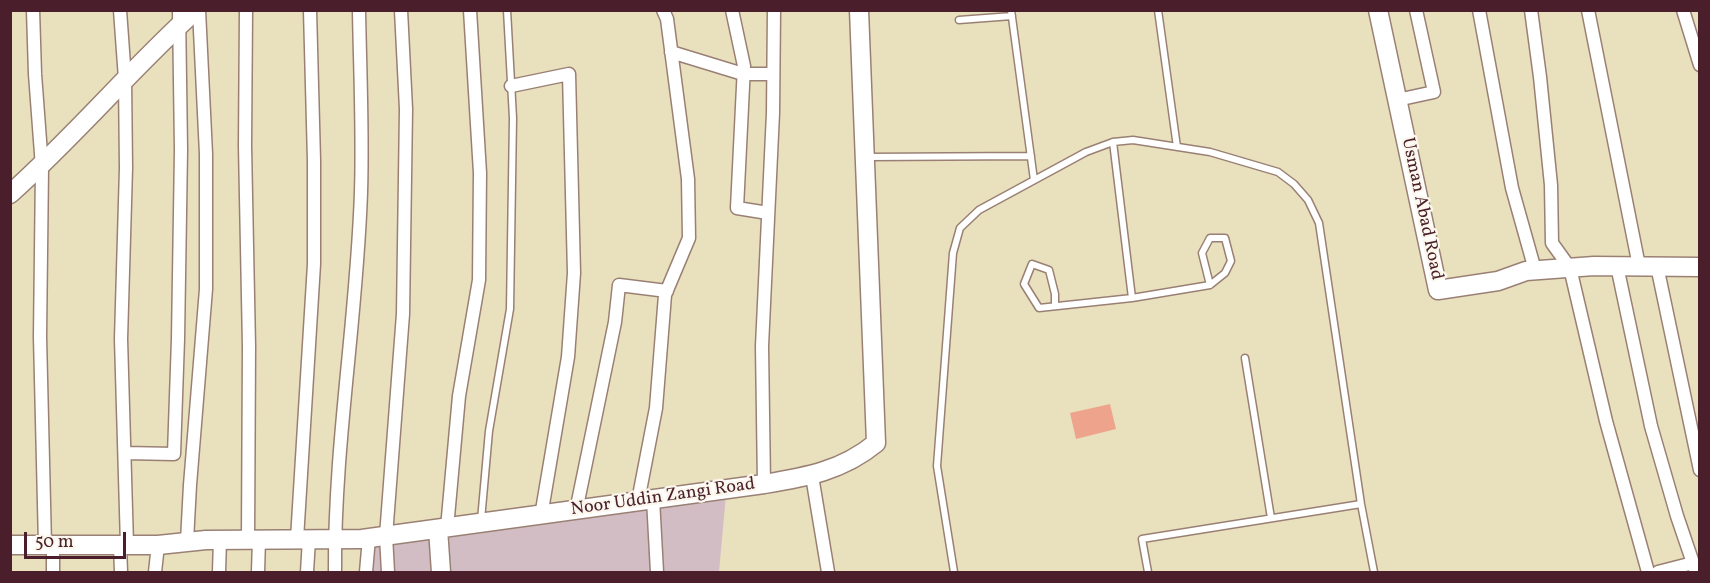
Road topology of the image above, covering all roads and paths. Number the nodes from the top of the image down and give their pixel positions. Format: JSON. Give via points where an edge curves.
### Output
{"nodes":[{"id":1,"x":33,"y":10,"type":"edge"},
{"id":2,"x":120,"y":10,"type":"edge"},
{"id":3,"x":197,"y":10,"type":"edge"},
{"id":4,"x":246,"y":10,"type":"edge"},
{"id":5,"x":310,"y":10,"type":"edge"},
{"id":6,"x":359,"y":10,"type":"edge"},
{"id":7,"x":400,"y":10,"type":"edge"},
{"id":8,"x":470,"y":10,"type":"edge"},
{"id":9,"x":507,"y":10,"type":"edge"},
{"id":10,"x":663,"y":10,"type":"edge"},
{"id":11,"x":732,"y":10,"type":"edge"},
{"id":12,"x":774,"y":10,"type":"edge"},
{"id":13,"x":859,"y":10,"type":"edge"},
{"id":14,"x":1158,"y":10,"type":"edge"},
{"id":15,"x":1378,"y":10,"type":"edge"},
{"id":16,"x":1416,"y":10,"type":"edge"},
{"id":17,"x":1479,"y":10,"type":"edge"},
{"id":18,"x":1531,"y":10,"type":"edge"},
{"id":19,"x":1588,"y":10,"type":"edge"},
{"id":20,"x":1683,"y":10,"type":"edge"},
{"id":21,"x":1012,"y":13,"type":"edge"},
{"id":22,"x":180,"y":18,"type":"edge"},
{"id":23,"x":959,"y":20,"type":"dead end"},
{"id":24,"x":671,"y":52,"type":"junction"},
{"id":25,"x":1700,"y":65,"type":"edge"},
{"id":26,"x":743,"y":74,"type":"junction"},
{"id":27,"x":773,"y":74,"type":"junction"},
{"id":28,"x":124,"y":79,"type":"junction"},
{"id":29,"x":511,"y":86,"type":"junction"},
{"id":30,"x":1397,"y":100,"type":"junction"},
{"id":31,"x":1113,"y":142,"type":"junction"},
{"id":32,"x":1177,"y":147,"type":"junction"},
{"id":33,"x":1031,"y":156,"type":"junction"},
{"id":34,"x":865,"y":157,"type":"junction"},
{"id":35,"x":42,"y":167,"type":"junction"},
{"id":36,"x":1034,"y":180,"type":"junction"},
{"id":37,"x":10,"y":194,"type":"edge"},
{"id":38,"x":768,"y":213,"type":"junction"},
{"id":39,"x":1617,"y":266,"type":"junction"},
{"id":40,"x":1648,"y":266,"type":"junction"},
{"id":41,"x":1700,"y":267,"type":"edge"},
{"id":42,"x":1570,"y":268,"type":"junction"},
{"id":43,"x":1535,"y":270,"type":"junction"},
{"id":44,"x":1210,"y":285,"type":"junction"},
{"id":45,"x":667,"y":291,"type":"junction"},
{"id":46,"x":1132,"y":298,"type":"junction"},
{"id":47,"x":1055,"y":306,"type":"junction"},
{"id":48,"x":1245,"y":358,"type":"dead end"},
{"id":49,"x":125,"y":453,"type":"junction"},
{"id":50,"x":1700,"y":470,"type":"edge"},
{"id":51,"x":812,"y":476,"type":"junction"},
{"id":52,"x":764,"y":484,"type":"junction"},
{"id":53,"x":645,"y":500,"type":"junction"},
{"id":54,"x":1361,"y":504,"type":"junction"},
{"id":55,"x":576,"y":511,"type":"junction"},
{"id":56,"x":541,"y":516,"type":"junction"},
{"id":57,"x":1271,"y":518,"type":"junction"},
{"id":58,"x":480,"y":523,"type":"junction"},
{"id":59,"x":443,"y":528,"type":"junction"},
{"id":60,"x":378,"y":537,"type":"junction"},
{"id":61,"x":220,"y":539,"type":"junction"},
{"id":62,"x":254,"y":539,"type":"junction"},
{"id":63,"x":303,"y":539,"type":"junction"},
{"id":64,"x":335,"y":539,"type":"junction"},
{"id":65,"x":187,"y":541,"type":"junction"},
{"id":66,"x":10,"y":545,"type":"edge"},
{"id":67,"x":49,"y":545,"type":"junction"},
{"id":68,"x":124,"y":545,"type":"junction"},
{"id":69,"x":158,"y":545,"type":"junction"},
{"id":70,"x":1695,"y":568,"type":"edge"},
{"id":71,"x":52,"y":573,"type":"edge"},
{"id":72,"x":121,"y":573,"type":"edge"},
{"id":73,"x":155,"y":573,"type":"edge"},
{"id":74,"x":219,"y":573,"type":"edge"},
{"id":75,"x":258,"y":573,"type":"edge"},
{"id":76,"x":307,"y":573,"type":"edge"},
{"id":77,"x":335,"y":573,"type":"edge"},
{"id":78,"x":366,"y":573,"type":"edge"},
{"id":79,"x":388,"y":573,"type":"edge"},
{"id":80,"x":441,"y":573,"type":"edge"},
{"id":81,"x":657,"y":573,"type":"edge"},
{"id":82,"x":828,"y":573,"type":"edge"},
{"id":83,"x":954,"y":573,"type":"edge"},
{"id":84,"x":1148,"y":573,"type":"edge"},
{"id":85,"x":1374,"y":573,"type":"edge"},
{"id":86,"x":1648,"y":573,"type":"edge"},
{"id":87,"x":1658,"y":573,"type":"edge"}],
"edges":[{"from":1,"to":35,"type":"street"},
{"from":2,"to":28,"type":"street"},
{"from":3,"to":22,"type":"street"},
{"from":3,"to":65,"type":"street","via":[[206,154],[206,289]]},
{"from":4,"to":62,"type":"street","via":[[245,146]]},
{"from":5,"to":63,"type":"street","via":[[314,264]]},
{"from":6,"to":64,"type":"street","via":[[361,191]]},
{"from":7,"to":60,"type":"street","via":[[406,109],[403,314]]},
{"from":8,"to":59,"type":"street","via":[[480,173],[479,280],[459,396]]},
{"from":9,"to":29,"type":"lane"},
{"from":10,"to":24,"type":"street"},
{"from":11,"to":26,"type":"street"},
{"from":12,"to":27,"type":"street"},
{"from":13,"to":34,"type":"street","name":"Noor Uddin Zangi Road"},
{"from":14,"to":32,"type":"lane"},
{"from":15,"to":30,"type":"street","name":"Usman Abad Road"},
{"from":16,"to":30,"type":"street","via":[[1434,92]]},
{"from":17,"to":43,"type":"street","via":[[1512,188]]},
{"from":18,"to":42,"type":"street","via":[[1551,185],[1552,243]]},
{"from":19,"to":40,"type":"street"},
{"from":20,"to":25,"type":"street"},
{"from":21,"to":23,"type":"lane"},
{"from":21,"to":33,"type":"lane"},
{"from":22,"to":28,"type":"street"},
{"from":22,"to":49,"type":"street","via":[[174,454]]},
{"from":24,"to":26,"type":"street"},
{"from":24,"to":45,"type":"street","via":[[688,179],[689,238]]},
{"from":26,"to":27,"type":"street"},
{"from":26,"to":38,"type":"street","via":[[737,208]]},
{"from":27,"to":38,"type":"street"},
{"from":28,"to":35,"type":"street"},
{"from":28,"to":49,"type":"street","via":[[126,168],[121,339]]},
{"from":29,"to":56,"type":"street","via":[[569,74],[574,273],[568,357]]},
{"from":29,"to":58,"type":"lane","via":[[510,309],[489,431]]},
{"from":30,"to":43,"type":"street","name":"Usman Abad Road","via":[[1438,290],[1498,281]]},
{"from":31,"to":32,"type":"lane","via":[[1133,140]]},
{"from":31,"to":36,"type":"lane"},
{"from":31,"to":46,"type":"lane"},
{"from":32,"to":54,"type":"lane","via":[[1210,152],[1278,172],[1308,200],[1319,224]]},
{"from":33,"to":34,"type":"lane"},
{"from":33,"to":36,"type":"lane"},
{"from":34,"to":51,"type":"street","name":"Noor Uddin Zangi Road","via":[[876,443],[860,456]]},
{"from":35,"to":37,"type":"street"},
{"from":35,"to":67,"type":"street","via":[[40,337]]},
{"from":36,"to":83,"type":"lane","via":[[979,210],[960,228],[953,253],[937,466]]},
{"from":38,"to":52,"type":"street","via":[[762,346]]},
{"from":39,"to":40,"type":"street","name":"Usman Abad Road"},
{"from":39,"to":42,"type":"street","name":"Usman Abad Road"},
{"from":39,"to":70,"type":"street","via":[[1651,426]]},
{"from":40,"to":41,"type":"street","name":"Usman Abad Road"},
{"from":40,"to":50,"type":"street"},
{"from":42,"to":43,"type":"street","name":"Usman Abad Road"},
{"from":42,"to":86,"type":"street","via":[[1606,421]]},
{"from":44,"to":44,"type":"lane","via":[[1225,273],[1231,261],[1225,238],[1210,238],[1202,253]]},
{"from":44,"to":46,"type":"lane"},
{"from":45,"to":53,"type":"street"},
{"from":45,"to":55,"type":"street","via":[[619,285]]},
{"from":46,"to":47,"type":"lane"},
{"from":47,"to":47,"type":"lane","via":[[1039,308],[1024,284],[1032,264],[1049,270]]},
{"from":48,"to":57,"type":"lane"},
{"from":49,"to":68,"type":"street"},
{"from":51,"to":52,"type":"street","name":"Noor Uddin Zangi Road"},
{"from":51,"to":82,"type":"street"},
{"from":52,"to":53,"type":"street","name":"Noor Uddin Zangi Road"},
{"from":53,"to":55,"type":"street","name":"Noor Uddin Zangi Road"},
{"from":53,"to":81,"type":"street"},
{"from":54,"to":57,"type":"lane"},
{"from":54,"to":85,"type":"lane"},
{"from":55,"to":56,"type":"street","name":"Noor Uddin Zangi Road"},
{"from":56,"to":58,"type":"street","name":"Noor Uddin Zangi Road"},
{"from":57,"to":84,"type":"lane","via":[[1143,538]]},
{"from":58,"to":59,"type":"street","name":"Noor Uddin Zangi Road"},
{"from":59,"to":60,"type":"street","name":"Noor Uddin Zangi Road"},
{"from":59,"to":80,"type":"street"},
{"from":60,"to":64,"type":"street","name":"Noor Uddin Zangi Road"},
{"from":60,"to":78,"type":"street"},
{"from":60,"to":79,"type":"street"},
{"from":61,"to":62,"type":"street","name":"Noor Uddin Zangi Road"},
{"from":61,"to":65,"type":"street","name":"Noor Uddin Zangi Road"},
{"from":61,"to":74,"type":"street"},
{"from":62,"to":63,"type":"street","name":"Noor Uddin Zangi Road"},
{"from":62,"to":75,"type":"street"},
{"from":63,"to":64,"type":"street","name":"Noor Uddin Zangi Road"},
{"from":63,"to":76,"type":"street"},
{"from":64,"to":77,"type":"street"},
{"from":65,"to":69,"type":"street","name":"Noor Uddin Zangi Road"},
{"from":66,"to":67,"type":"street","name":"Noor Uddin Zangi Road"},
{"from":67,"to":68,"type":"street","name":"Noor Uddin Zangi Road"},
{"from":67,"to":71,"type":"street"},
{"from":68,"to":69,"type":"street","name":"Noor Uddin Zangi Road"},
{"from":68,"to":72,"type":"street"},
{"from":69,"to":73,"type":"street"},
{"from":70,"to":87,"type":"street"}]}
